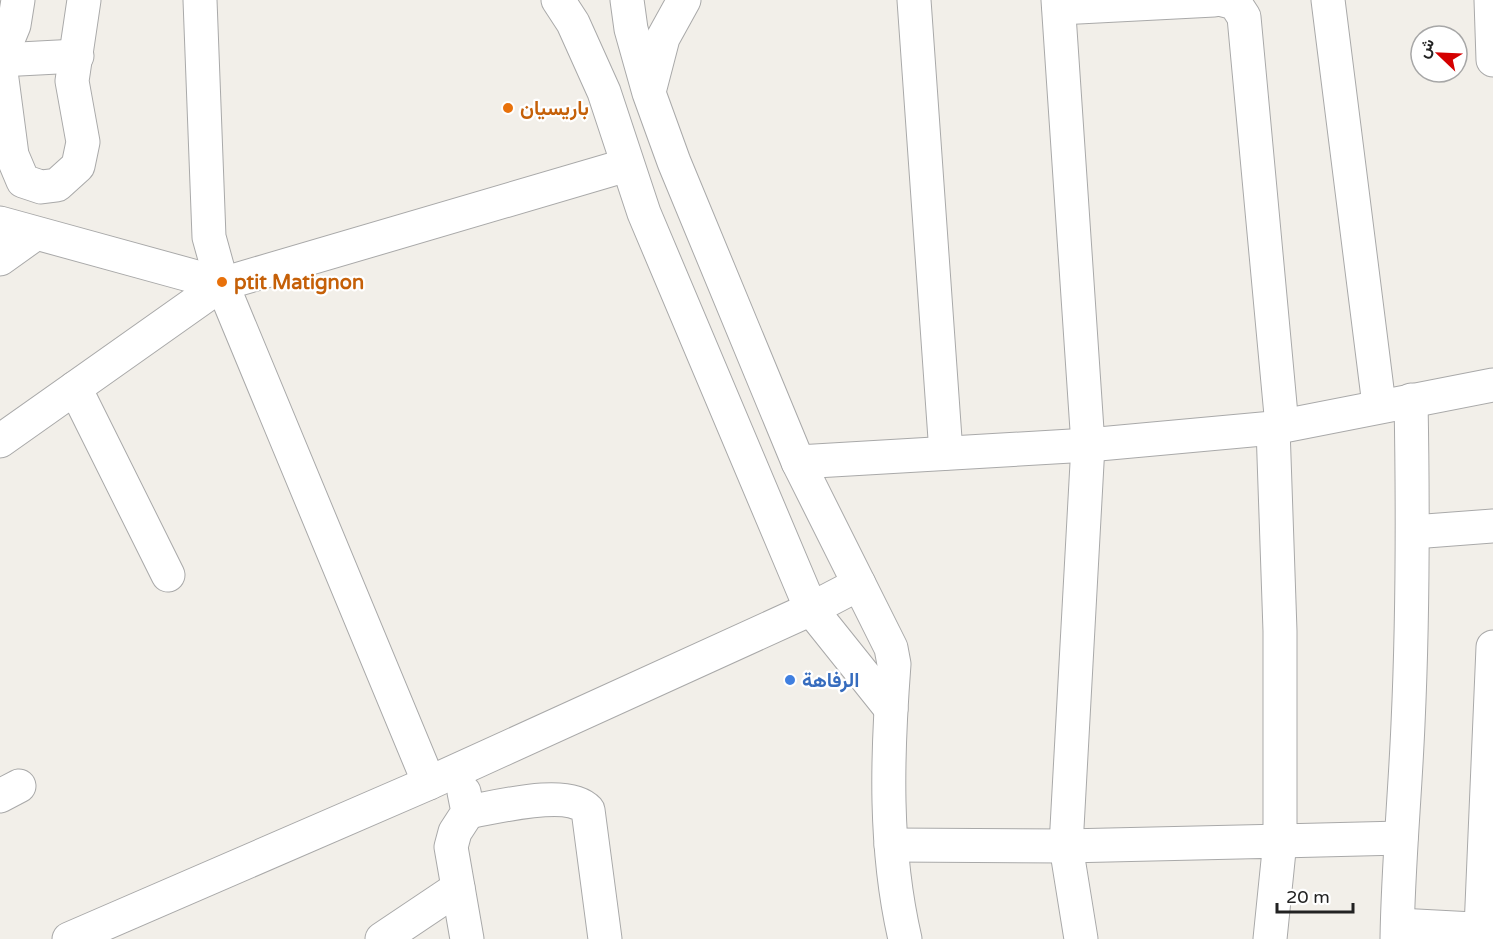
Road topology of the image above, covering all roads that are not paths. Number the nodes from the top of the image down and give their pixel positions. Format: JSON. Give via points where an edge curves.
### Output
{"nodes":[{"id":1,"x":18,"y":0,"type":"edge"},
{"id":2,"x":84,"y":0,"type":"edge"},
{"id":3,"x":200,"y":0,"type":"edge"},
{"id":4,"x":558,"y":0,"type":"edge"},
{"id":5,"x":627,"y":0,"type":"edge"},
{"id":6,"x":684,"y":0,"type":"edge"},
{"id":7,"x":914,"y":0,"type":"edge"},
{"id":8,"x":1214,"y":0,"type":"edge"},
{"id":9,"x":1223,"y":0,"type":"edge"},
{"id":10,"x":1328,"y":0,"type":"edge"},
{"id":11,"x":1491,"y":0,"type":"edge"},
{"id":12,"x":1058,"y":4,"type":"edge"},
{"id":13,"x":77,"y":56,"type":"junction"},
{"id":14,"x":1493,"y":60,"type":"edge"},
{"id":15,"x":0,"y":61,"type":"edge"},
{"id":16,"x":650,"y":93,"type":"junction"},
{"id":17,"x":627,"y":165,"type":"junction"},
{"id":18,"x":0,"y":223,"type":"edge"},
{"id":19,"x":35,"y":234,"type":"junction"},
{"id":20,"x":0,"y":259,"type":"edge"},
{"id":21,"x":222,"y":284,"type":"junction"},
{"id":22,"x":1493,"y":385,"type":"edge"},
{"id":23,"x":75,"y":388,"type":"junction"},
{"id":24,"x":1411,"y":400,"type":"junction"},
{"id":25,"x":1379,"y":405,"type":"junction"},
{"id":26,"x":1278,"y":427,"type":"junction"},
{"id":27,"x":0,"y":441,"type":"edge"},
{"id":28,"x":1088,"y":445,"type":"junction"},
{"id":29,"x":946,"y":453,"type":"junction"},
{"id":30,"x":798,"y":462,"type":"junction"},
{"id":31,"x":1493,"y":526,"type":"edge"},
{"id":32,"x":1413,"y":532,"type":"junction"},
{"id":33,"x":168,"y":575,"type":"dead end"},
{"id":34,"x":859,"y":584,"type":"junction"},
{"id":35,"x":811,"y":609,"type":"junction"},
{"id":36,"x":1493,"y":647,"type":"edge"},
{"id":37,"x":891,"y":709,"type":"junction"},
{"id":38,"x":442,"y":777,"type":"junction"},
{"id":39,"x":468,"y":812,"type":"junction"},
{"id":40,"x":1401,"y":838,"type":"junction"},
{"id":41,"x":1280,"y":841,"type":"junction"},
{"id":42,"x":891,"y":845,"type":"junction"},
{"id":43,"x":1066,"y":846,"type":"junction"},
{"id":44,"x":458,"y":888,"type":"junction"},
{"id":45,"x":1487,"y":930,"type":"edge"},
{"id":46,"x":1397,"y":932,"type":"edge"},
{"id":47,"x":69,"y":939,"type":"edge"},
{"id":48,"x":382,"y":939,"type":"edge"},
{"id":49,"x":467,"y":939,"type":"edge"},
{"id":50,"x":605,"y":939,"type":"edge"},
{"id":51,"x":905,"y":939,"type":"edge"},
{"id":52,"x":1081,"y":939,"type":"edge"},
{"id":53,"x":1270,"y":939,"type":"edge"}],
"edges":[{"from":1,"to":15,"type":"street","via":[[14,25]]},
{"from":2,"to":13,"type":"street"},
{"from":3,"to":21,"type":"street","via":[[209,237]]},
{"from":4,"to":17,"type":"street","via":[[604,92]]},
{"from":5,"to":16,"type":"street","via":[[631,29]]},
{"from":6,"to":16,"type":"street","via":[[663,38]]},
{"from":7,"to":29,"type":"street"},
{"from":8,"to":12,"type":"street"},
{"from":9,"to":26,"type":"street","via":[[1235,3],[1244,16]]},
{"from":10,"to":25,"type":"street"},
{"from":11,"to":14,"type":"street"},
{"from":12,"to":28,"type":"street"},
{"from":13,"to":15,"type":"street"},
{"from":13,"to":15,"type":"street","via":[[72,81],[83,142],[78,166],[57,185],[41,187],[23,181],[12,155]]},
{"from":16,"to":30,"type":"street","via":[[674,162]]},
{"from":17,"to":21,"type":"street"},
{"from":17,"to":35,"type":"street"},
{"from":18,"to":19,"type":"street"},
{"from":19,"to":20,"type":"street"},
{"from":19,"to":21,"type":"street"},
{"from":21,"to":23,"type":"street"},
{"from":21,"to":38,"type":"street"},
{"from":22,"to":24,"type":"street"},
{"from":23,"to":27,"type":"street"},
{"from":23,"to":33,"type":"street"},
{"from":24,"to":25,"type":"street"},
{"from":24,"to":32,"type":"street"},
{"from":25,"to":26,"type":"street"},
{"from":26,"to":28,"type":"street"},
{"from":26,"to":41,"type":"street"},
{"from":28,"to":29,"type":"street"},
{"from":28,"to":43,"type":"street"},
{"from":29,"to":30,"type":"street"},
{"from":30,"to":34,"type":"street"},
{"from":31,"to":32,"type":"street"},
{"from":32,"to":40,"type":"street"},
{"from":34,"to":35,"type":"street"},
{"from":34,"to":37,"type":"street","via":[[891,648]]},
{"from":35,"to":37,"type":"street"},
{"from":35,"to":38,"type":"street"},
{"from":36,"to":45,"type":"street"},
{"from":37,"to":42,"type":"street"},
{"from":38,"to":39,"type":"street","via":[[466,798]]},
{"from":38,"to":47,"type":"street"},
{"from":39,"to":44,"type":"street","via":[[451,840]]},
{"from":39,"to":50,"type":"street","via":[[562,800],[582,804],[588,810]]},
{"from":40,"to":41,"type":"street"},
{"from":40,"to":46,"type":"street"},
{"from":41,"to":43,"type":"street"},
{"from":41,"to":53,"type":"street"},
{"from":42,"to":43,"type":"street"},
{"from":42,"to":51,"type":"street"},
{"from":43,"to":52,"type":"street"},
{"from":44,"to":48,"type":"street"},
{"from":44,"to":49,"type":"street"},
{"from":45,"to":46,"type":"street"}]}
